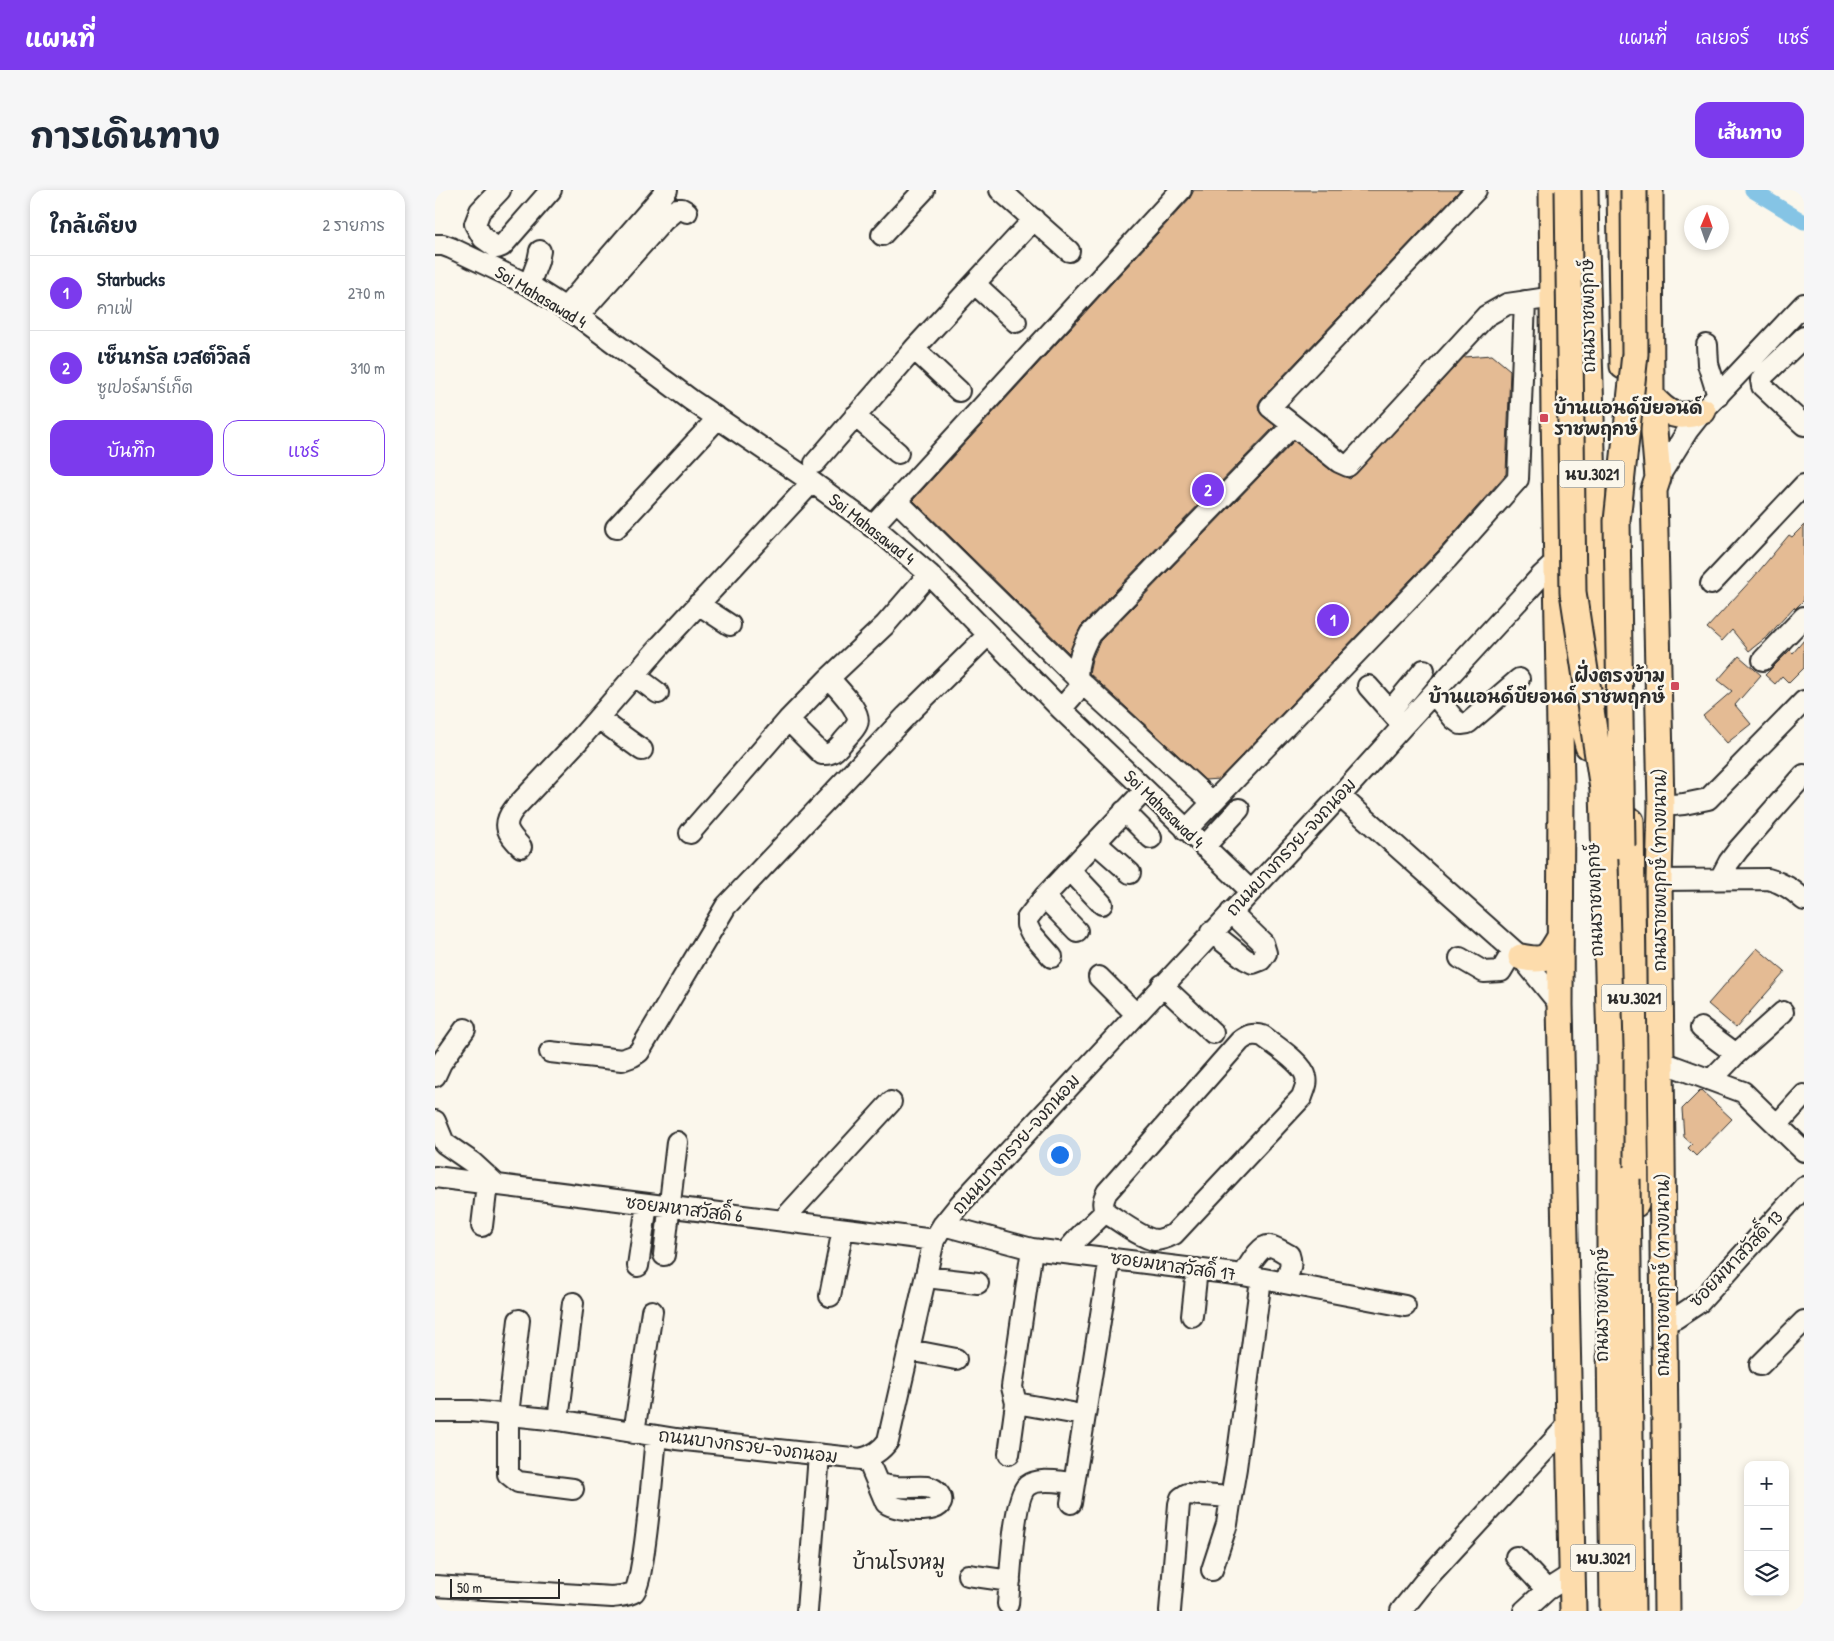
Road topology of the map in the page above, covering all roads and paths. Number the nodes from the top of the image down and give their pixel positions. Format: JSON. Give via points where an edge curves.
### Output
{"nodes":[{"id":1,"x":500,"y":190,"type":"edge"},
{"id":2,"x":551,"y":190,"type":"edge"},
{"id":3,"x":667,"y":190,"type":"edge"},
{"id":4,"x":924,"y":190,"type":"edge"},
{"id":5,"x":1001,"y":190,"type":"edge"},
{"id":6,"x":1181,"y":190,"type":"edge"},
{"id":7,"x":1476,"y":190,"type":"edge"},
{"id":8,"x":1553,"y":190,"type":"edge"},
{"id":9,"x":1568,"y":190,"type":"edge"},
{"id":10,"x":1585,"y":190,"type":"edge"},
{"id":11,"x":1620,"y":190,"type":"edge"},
{"id":12,"x":1634,"y":190,"type":"edge"},
{"id":13,"x":1650,"y":190,"type":"edge"},
{"id":14,"x":687,"y":212,"type":"dead end"},
{"id":15,"x":1033,"y":220,"type":"junction"},
{"id":16,"x":882,"y":235,"type":"dead end"},
{"id":17,"x":435,"y":246,"type":"edge"},
{"id":18,"x":540,"y":251,"type":"dead end"},
{"id":19,"x":1069,"y":252,"type":"dead end"},
{"id":20,"x":486,"y":253,"type":"junction"},
{"id":21,"x":975,"y":284,"type":"junction"},
{"id":22,"x":529,"y":285,"type":"junction"},
{"id":23,"x":1554,"y":297,"type":"junction"},
{"id":24,"x":1525,"y":301,"type":"junction"},
{"id":25,"x":1804,"y":304,"type":"edge"},
{"id":26,"x":571,"y":312,"type":"junction"},
{"id":27,"x":1016,"y":322,"type":"dead end"},
{"id":28,"x":1804,"y":337,"type":"edge"},
{"id":29,"x":1651,"y":342,"type":"junction"},
{"id":30,"x":1707,"y":344,"type":"dead end"},
{"id":31,"x":914,"y":349,"type":"junction"},
{"id":32,"x":959,"y":391,"type":"dead end"},
{"id":33,"x":1651,"y":396,"type":"junction"},
{"id":34,"x":1710,"y":404,"type":"junction"},
{"id":35,"x":855,"y":416,"type":"junction"},
{"id":36,"x":718,"y":418,"type":"junction"},
{"id":37,"x":1804,"y":425,"type":"edge"},
{"id":38,"x":1292,"y":426,"type":"junction"},
{"id":39,"x":898,"y":453,"type":"dead end"},
{"id":40,"x":813,"y":472,"type":"junction"},
{"id":41,"x":1658,"y":478,"type":"junction"},
{"id":42,"x":1804,"y":484,"type":"edge"},
{"id":43,"x":1625,"y":491,"type":"junction"},
{"id":44,"x":897,"y":501,"type":"junction"},
{"id":45,"x":873,"y":527,"type":"junction"},
{"id":46,"x":616,"y":528,"type":"dead end"},
{"id":47,"x":1557,"y":561,"type":"junction"},
{"id":48,"x":929,"y":574,"type":"junction"},
{"id":49,"x":1711,"y":584,"type":"dead end"},
{"id":50,"x":698,"y":604,"type":"junction"},
{"id":51,"x":1804,"y":617,"type":"edge"},
{"id":52,"x":730,"y":625,"type":"dead end"},
{"id":53,"x":988,"y":635,"type":"junction"},
{"id":54,"x":1558,"y":638,"type":"junction"},
{"id":55,"x":1763,"y":660,"type":"dead end"},
{"id":56,"x":1424,"y":670,"type":"dead end"},
{"id":57,"x":634,"y":675,"type":"junction"},
{"id":58,"x":829,"y":678,"type":"junction"},
{"id":59,"x":1519,"y":679,"type":"dead end"},
{"id":60,"x":1080,"y":681,"type":"junction"},
{"id":61,"x":1368,"y":686,"type":"dead end"},
{"id":62,"x":658,"y":693,"type":"dead end"},
{"id":63,"x":1433,"y":693,"type":"junction"},
{"id":64,"x":1804,"y":701,"type":"edge"},
{"id":65,"x":1061,"y":709,"type":"junction"},
{"id":66,"x":598,"y":718,"type":"junction"},
{"id":67,"x":1396,"y":718,"type":"junction"},
{"id":68,"x":788,"y":720,"type":"junction"},
{"id":69,"x":642,"y":750,"type":"dead end"},
{"id":70,"x":1591,"y":758,"type":"junction"},
{"id":71,"x":1804,"y":775,"type":"edge"},
{"id":72,"x":1145,"y":790,"type":"junction"},
{"id":73,"x":1340,"y":796,"type":"junction"},
{"id":74,"x":1212,"y":802,"type":"junction"},
{"id":75,"x":1661,"y":806,"type":"junction"},
{"id":76,"x":1239,"y":809,"type":"dead end"},
{"id":77,"x":1124,"y":810,"type":"junction"},
{"id":78,"x":1186,"y":830,"type":"junction"},
{"id":79,"x":690,"y":832,"type":"dead end"},
{"id":80,"x":1151,"y":838,"type":"dead end"},
{"id":81,"x":1096,"y":842,"type":"junction"},
{"id":82,"x":521,"y":847,"type":"dead end"},
{"id":83,"x":1204,"y":847,"type":"junction"},
{"id":84,"x":1071,"y":870,"type":"junction"},
{"id":85,"x":1129,"y":873,"type":"dead end"},
{"id":86,"x":1659,"y":880,"type":"junction"},
{"id":87,"x":1720,"y":880,"type":"junction"},
{"id":88,"x":1251,"y":891,"type":"junction"},
{"id":89,"x":1044,"y":897,"type":"junction"},
{"id":90,"x":1804,"y":900,"type":"edge"},
{"id":91,"x":1103,"y":904,"type":"dead end"},
{"id":92,"x":1231,"y":912,"type":"junction"},
{"id":93,"x":1077,"y":931,"type":"dead end"},
{"id":94,"x":1211,"y":932,"type":"junction"},
{"id":95,"x":1560,"y":937,"type":"junction"},
{"id":96,"x":1517,"y":954,"type":"junction"},
{"id":97,"x":1052,"y":958,"type":"dead end"},
{"id":98,"x":1460,"y":958,"type":"dead end"},
{"id":99,"x":1099,"y":977,"type":"dead end"},
{"id":100,"x":1162,"y":986,"type":"junction"},
{"id":101,"x":1560,"y":1004,"type":"junction"},
{"id":102,"x":1783,"y":1012,"type":"dead end"},
{"id":103,"x":1136,"y":1014,"type":"junction"},
{"id":104,"x":1701,"y":1028,"type":"dead end"},
{"id":105,"x":465,"y":1029,"type":"dead end"},
{"id":106,"x":1213,"y":1033,"type":"dead end"},
{"id":107,"x":550,"y":1052,"type":"dead end"},
{"id":108,"x":1736,"y":1054,"type":"junction"},
{"id":109,"x":1661,"y":1062,"type":"junction"},
{"id":110,"x":435,"y":1076,"type":"edge"},
{"id":111,"x":1711,"y":1080,"type":"junction"},
{"id":112,"x":1804,"y":1095,"type":"edge"},
{"id":113,"x":891,"y":1102,"type":"dead end"},
{"id":114,"x":435,"y":1121,"type":"edge"},
{"id":115,"x":1777,"y":1125,"type":"junction"},
{"id":116,"x":677,"y":1142,"type":"dead end"},
{"id":117,"x":1804,"y":1151,"type":"edge"},
{"id":118,"x":435,"y":1177,"type":"edge"},
{"id":119,"x":492,"y":1184,"type":"junction"},
{"id":120,"x":1804,"y":1187,"type":"edge"},
{"id":121,"x":647,"y":1204,"type":"junction"},
{"id":122,"x":670,"y":1207,"type":"junction"},
{"id":123,"x":1105,"y":1212,"type":"junction"},
{"id":124,"x":782,"y":1221,"type":"junction"},
{"id":125,"x":483,"y":1226,"type":"dead end"},
{"id":126,"x":843,"y":1228,"type":"junction"},
{"id":127,"x":938,"y":1233,"type":"junction"},
{"id":128,"x":1032,"y":1249,"type":"junction"},
{"id":129,"x":1065,"y":1253,"type":"junction"},
{"id":130,"x":665,"y":1255,"type":"dead end"},
{"id":131,"x":1110,"y":1258,"type":"junction"},
{"id":132,"x":638,"y":1266,"type":"dead end"},
{"id":133,"x":1197,"y":1269,"type":"junction"},
{"id":134,"x":926,"y":1277,"type":"junction"},
{"id":135,"x":1252,"y":1277,"type":"junction"},
{"id":136,"x":978,"y":1283,"type":"dead end"},
{"id":137,"x":1285,"y":1283,"type":"junction"},
{"id":138,"x":830,"y":1296,"type":"dead end"},
{"id":139,"x":573,"y":1303,"type":"dead end"},
{"id":140,"x":1405,"y":1306,"type":"dead end"},
{"id":141,"x":652,"y":1312,"type":"dead end"},
{"id":142,"x":1192,"y":1316,"type":"dead end"},
{"id":143,"x":519,"y":1320,"type":"dead end"},
{"id":144,"x":1804,"y":1320,"type":"edge"},
{"id":145,"x":1663,"y":1323,"type":"junction"},
{"id":146,"x":909,"y":1350,"type":"junction"},
{"id":147,"x":956,"y":1359,"type":"dead end"},
{"id":148,"x":1760,"y":1364,"type":"dead end"},
{"id":149,"x":1016,"y":1403,"type":"junction"},
{"id":150,"x":435,"y":1411,"type":"edge"},
{"id":151,"x":1072,"y":1413,"type":"dead end"},
{"id":152,"x":508,"y":1415,"type":"junction"},
{"id":153,"x":558,"y":1420,"type":"junction"},
{"id":154,"x":1569,"y":1424,"type":"junction"},
{"id":155,"x":634,"y":1433,"type":"junction"},
{"id":156,"x":656,"y":1436,"type":"junction"},
{"id":157,"x":1009,"y":1454,"type":"dead end"},
{"id":158,"x":819,"y":1455,"type":"junction"},
{"id":159,"x":867,"y":1458,"type":"junction"},
{"id":160,"x":878,"y":1484,"type":"dead end"},
{"id":161,"x":573,"y":1489,"type":"dead end"},
{"id":162,"x":1231,"y":1497,"type":"junction"},
{"id":163,"x":1516,"y":1558,"type":"dead end"},
{"id":164,"x":1212,"y":1570,"type":"dead end"},
{"id":165,"x":1571,"y":1574,"type":"junction"},
{"id":166,"x":968,"y":1575,"type":"dead end"},
{"id":167,"x":1010,"y":1581,"type":"junction"},
{"id":168,"x":435,"y":1586,"type":"edge"},
{"id":169,"x":1547,"y":1590,"type":"junction"},
{"id":170,"x":1008,"y":1604,"type":"dead end"},
{"id":171,"x":807,"y":1611,"type":"edge"},
{"id":172,"x":1171,"y":1611,"type":"edge"},
{"id":173,"x":1401,"y":1611,"type":"edge"},
{"id":174,"x":1524,"y":1611,"type":"edge"},
{"id":175,"x":1573,"y":1611,"type":"edge"},
{"id":176,"x":1604,"y":1611,"type":"edge"},
{"id":177,"x":1613,"y":1611,"type":"edge"},
{"id":178,"x":1632,"y":1611,"type":"edge"},
{"id":179,"x":1638,"y":1611,"type":"edge"},
{"id":180,"x":1667,"y":1611,"type":"edge"}],
"edges":[{"from":1,"to":20,"type":"street","via":[[480,211],[475,224],[483,238]]},
{"from":2,"to":20,"type":"street","via":[[502,246]]},
{"from":3,"to":26,"type":"street"},
{"from":4,"to":16,"type":"street"},
{"from":5,"to":15,"type":"street"},
{"from":6,"to":44,"type":"street"},
{"from":7,"to":38,"type":"street","via":[[1270,407]]},
{"from":8,"to":23,"type":"main road","number":"นบ.3021"},
{"from":9,"to":177,"type":"main road","bridge":true,"via":[[1573,592],[1603,789],[1609,1047]]},
{"from":10,"to":70,"type":"main road","name":"ถนนราชพฤกษ์","number":"นบ.3021","via":[[1595,630]]},
{"from":11,"to":43,"type":"main road","name":"ถนนราชพฤกษ์","number":"นบ.3021"},
{"from":12,"to":178,"type":"main road","bridge":true,"via":[[1635,354],[1617,521]]},
{"from":13,"to":29,"type":"main road","name":"ถนนราชพฤกษ์ (ทางขนาน)"},
{"from":14,"to":26,"type":"street","via":[[677,209],[663,221]]},
{"from":15,"to":19,"type":"street"},
{"from":15,"to":21,"type":"street"},
{"from":17,"to":20,"type":"street","name":"Soi Mahasawad 4"},
{"from":18,"to":22,"type":"street"},
{"from":20,"to":22,"type":"street","name":"Soi Mahasawad 4"},
{"from":21,"to":27,"type":"street"},
{"from":21,"to":31,"type":"street"},
{"from":22,"to":26,"type":"street","name":"Soi Mahasawad 4"},
{"from":23,"to":24,"type":"street"},
{"from":23,"to":47,"type":"main road","number":"นบ.3021"},
{"from":24,"to":38,"type":"street","via":[[1507,304],[1486,316],[1349,466]]},
{"from":24,"to":74,"type":"street","via":[[1518,479],[1447,559]]},
{"from":25,"to":34,"type":"street"},
{"from":26,"to":36,"type":"street","name":"Soi Mahasawad 4"},
{"from":28,"to":37,"type":"street","via":[[1761,380],[1762,386]]},
{"from":29,"to":33,"type":"main road","name":"ถนนราชพฤกษ์ (ทางขนาน)"},
{"from":29,"to":43,"type":"main road"},
{"from":30,"to":34,"type":"street"},
{"from":31,"to":32,"type":"street"},
{"from":31,"to":35,"type":"street"},
{"from":33,"to":34,"type":"main road","via":[[1672,414],[1691,415]]},
{"from":33,"to":41,"type":"main road","name":"ถนนราชพฤกษ์ (ทางขนาน)"},
{"from":34,"to":41,"type":"street","via":[[1688,430]]},
{"from":35,"to":39,"type":"street"},
{"from":35,"to":40,"type":"street"},
{"from":36,"to":40,"type":"street","name":"Soi Mahasawad 4"},
{"from":36,"to":46,"type":"street"},
{"from":38,"to":60,"type":"street","via":[[1090,634],[1080,654]]},
{"from":40,"to":45,"type":"street","name":"Soi Mahasawad 4"},
{"from":40,"to":50,"type":"street"},
{"from":41,"to":75,"type":"main road","name":"ถนนราชพฤกษ์ (ทางขนาน)","via":[[1654,490]]},
{"from":42,"to":49,"type":"street"},
{"from":43,"to":179,"type":"main road","name":"ถนนราชพฤกษ์","number":"นบ.3021","via":[[1634,1047]]},
{"from":44,"to":45,"type":"street"},
{"from":44,"to":60,"type":"street"},
{"from":45,"to":48,"type":"street","name":"Soi Mahasawad 4"},
{"from":47,"to":54,"type":"main road","number":"นบ.3021"},
{"from":47,"to":63,"type":"street","name":"ถนนบางกรวย-จงถนอม"},
{"from":48,"to":53,"type":"street","name":"Soi Mahasawad 4"},
{"from":48,"to":58,"type":"street","via":[[885,625]]},
{"from":50,"to":52,"type":"street"},
{"from":50,"to":57,"type":"street"},
{"from":51,"to":55,"type":"street"},
{"from":53,"to":65,"type":"street","name":"Soi Mahasawad 4"},
{"from":53,"to":107,"type":"street","via":[[906,716],[726,906],[639,1052],[622,1060]]},
{"from":54,"to":70,"type":"main road"},
{"from":54,"to":95,"type":"main road","number":"นบ.3021"},
{"from":56,"to":67,"type":"street"},
{"from":57,"to":62,"type":"street"},
{"from":57,"to":66,"type":"street"},
{"from":58,"to":68,"type":"street"},
{"from":58,"to":68,"type":"street","via":[[855,709],[858,718],[858,724],[835,751],[822,754]]},
{"from":59,"to":63,"type":"street","via":[[1468,723],[1461,724]]},
{"from":60,"to":65,"type":"street"},
{"from":60,"to":74,"type":"street"},
{"from":61,"to":67,"type":"street"},
{"from":63,"to":67,"type":"street","name":"ถนนบางกรวย-จงถนอม"},
{"from":64,"to":75,"type":"street","via":[[1708,799]]},
{"from":65,"to":72,"type":"street","name":"Soi Mahasawad 4"},
{"from":66,"to":69,"type":"street"},
{"from":66,"to":82,"type":"street","via":[[513,808],[507,826]]},
{"from":67,"to":73,"type":"street","name":"ถนนบางกรวย-จงถนอม"},
{"from":68,"to":79,"type":"street"},
{"from":70,"to":176,"type":"main road","name":"ถนนราชพฤกษ์","number":"นบ.3021","via":[[1601,1119]]},
{"from":71,"to":87,"type":"street","via":[[1738,850]]},
{"from":72,"to":77,"type":"street"},
{"from":72,"to":78,"type":"street","name":"Soi Mahasawad 4"},
{"from":73,"to":88,"type":"street","name":"ถนนบางกรวย-จงถนอม"},
{"from":73,"to":96,"type":"street"},
{"from":74,"to":78,"type":"street"},
{"from":75,"to":86,"type":"main road","name":"ถนนราชพฤกษ์ (ทางขนาน)"},
{"from":76,"to":83,"type":"street"},
{"from":77,"to":80,"type":"street"},
{"from":77,"to":81,"type":"street"},
{"from":78,"to":83,"type":"street","name":"Soi Mahasawad 4"},
{"from":81,"to":84,"type":"street"},
{"from":81,"to":85,"type":"street"},
{"from":83,"to":88,"type":"street","name":"Soi Mahasawad 4"},
{"from":84,"to":89,"type":"street"},
{"from":84,"to":91,"type":"street"},
{"from":86,"to":87,"type":"street"},
{"from":86,"to":109,"type":"main road","name":"ถนนราชพฤกษ์ (ทางขนาน)"},
{"from":87,"to":90,"type":"street","via":[[1768,879],[1790,887]]},
{"from":88,"to":92,"type":"street","name":"ถนนบางกรวย-จงถนอม"},
{"from":89,"to":93,"type":"street"},
{"from":89,"to":97,"type":"street","via":[[1027,919],[1027,925]]},
{"from":92,"to":94,"type":"street","name":"ถนนบางกรวย-จงถนอม"},
{"from":92,"to":94,"type":"street","via":[[1263,943],[1266,954],[1261,960],[1245,959]]},
{"from":94,"to":100,"type":"street","name":"ถนนบางกรวย-จงถนอม"},
{"from":95,"to":96,"type":"main road","via":[[1549,955],[1536,960]]},
{"from":95,"to":101,"type":"main road","number":"นบ.3021"},
{"from":96,"to":98,"type":"street","via":[[1501,971],[1485,972]]},
{"from":96,"to":101,"type":"street"},
{"from":99,"to":103,"type":"street"},
{"from":100,"to":103,"type":"street","name":"ถนนบางกรวย-จงถนอม"},
{"from":100,"to":106,"type":"street"},
{"from":101,"to":154,"type":"main road"},
{"from":102,"to":108,"type":"street"},
{"from":103,"to":127,"type":"street","name":"ถนนบางกรวย-จงถนอม","via":[[960,1204]]},
{"from":104,"to":108,"type":"street"},
{"from":105,"to":110,"type":"street"},
{"from":108,"to":111,"type":"street"},
{"from":109,"to":111,"type":"street"},
{"from":109,"to":145,"type":"main road","name":"ถนนราชพฤกษ์ (ทางขนาน)"},
{"from":111,"to":115,"type":"street","via":[[1743,1092]]},
{"from":112,"to":115,"type":"street"},
{"from":113,"to":124,"type":"street"},
{"from":114,"to":119,"type":"street","via":[[444,1142],[473,1163]]},
{"from":115,"to":117,"type":"street"},
{"from":116,"to":122,"type":"street"},
{"from":118,"to":119,"type":"street","name":"ซอยมหาสวัสดิ์ 6"},
{"from":119,"to":121,"type":"street","name":"ซอยมหาสวัสดิ์ 6"},
{"from":119,"to":125,"type":"street"},
{"from":120,"to":145,"type":"street","name":"ซอยมหาสวัสดิ์ 13","via":[[1700,1302]]},
{"from":121,"to":122,"type":"street","name":"ซอยมหาสวัสดิ์ 6"},
{"from":121,"to":132,"type":"street"},
{"from":122,"to":124,"type":"street","name":"ซอยมหาสวัสดิ์ 6"},
{"from":122,"to":130,"type":"street"},
{"from":123,"to":123,"type":"street","via":[[1103,1200],[1107,1192],[1248,1035],[1263,1036],[1301,1067],[1306,1077],[1302,1097],[1174,1234],[1154,1240]]},
{"from":123,"to":129,"type":"street"},
{"from":124,"to":126,"type":"street","name":"ซอยมหาสวัสดิ์ 6"},
{"from":126,"to":127,"type":"street","name":"ซอยมหาสวัสดิ์ 6"},
{"from":126,"to":138,"type":"street"},
{"from":127,"to":128,"type":"street","name":"ซอยมหาสวัสดิ์ 17"},
{"from":127,"to":134,"type":"street","name":"ถนนบางกรวย-จงถนอม"},
{"from":128,"to":129,"type":"street","name":"ซอยมหาสวัสดิ์ 17"},
{"from":128,"to":149,"type":"street","via":[[1012,1387]]},
{"from":129,"to":131,"type":"street","name":"ซอยมหาสวัสดิ์ 17"},
{"from":131,"to":133,"type":"street","name":"ซอยมหาสวัสดิ์ 17"},
{"from":131,"to":167,"type":"street","via":[[1072,1493],[1051,1481],[1035,1482],[1027,1487],[1021,1496],[1017,1515]]},
{"from":133,"to":135,"type":"street","name":"ซอยมหาสวัสดิ์ 17"},
{"from":133,"to":142,"type":"street"},
{"from":134,"to":136,"type":"street"},
{"from":134,"to":146,"type":"street","name":"ถนนบางกรวย-จงถนอม"},
{"from":135,"to":137,"type":"street","name":"ซอยมหาสวัสดิ์ 17"},
{"from":135,"to":137,"type":"street","via":[[1260,1250],[1270,1246],[1289,1255],[1291,1267]]},
{"from":135,"to":162,"type":"street"},
{"from":137,"to":140,"type":"street","name":"ซอยมหาสวัสดิ์ 17"},
{"from":139,"to":153,"type":"street"},
{"from":141,"to":155,"type":"street"},
{"from":143,"to":152,"type":"street"},
{"from":144,"to":148,"type":"street"},
{"from":145,"to":180,"type":"main road","name":"ถนนราชพฤกษ์ (ทางขนาน)"},
{"from":146,"to":147,"type":"street"},
{"from":146,"to":159,"type":"street","name":"ถนนบางกรวย-จงถนอม","via":[[888,1441]]},
{"from":149,"to":151,"type":"street"},
{"from":149,"to":157,"type":"street"},
{"from":150,"to":152,"type":"street","name":"ถนนบางกรวย-จงถนอม"},
{"from":152,"to":153,"type":"street","name":"ถนนบางกรวย-จงถนอม"},
{"from":152,"to":161,"type":"street","via":[[507,1468],[511,1478],[518,1482]]},
{"from":153,"to":155,"type":"street","name":"ถนนบางกรวย-จงถนอม"},
{"from":154,"to":165,"type":"main road"},
{"from":154,"to":173,"type":"street","via":[[1429,1576]]},
{"from":155,"to":156,"type":"street","name":"ถนนบางกรวย-จงถนอม"},
{"from":156,"to":158,"type":"street","name":"ถนนบางกรวย-จงถนอม"},
{"from":156,"to":168,"type":"street","via":[[643,1559],[635,1592],[612,1597]]},
{"from":158,"to":159,"type":"street","name":"ถนนบางกรวย-จงถนอม"},
{"from":158,"to":171,"type":"street"},
{"from":159,"to":160,"type":"street"},
{"from":162,"to":164,"type":"street","via":[[1227,1524]]},
{"from":162,"to":172,"type":"street","via":[[1187,1494],[1181,1498]]},
{"from":163,"to":169,"type":"street"},
{"from":165,"to":169,"type":"street"},
{"from":165,"to":175,"type":"main road"},
{"from":166,"to":167,"type":"street"},
{"from":167,"to":170,"type":"street"},
{"from":169,"to":174,"type":"street"}]}
